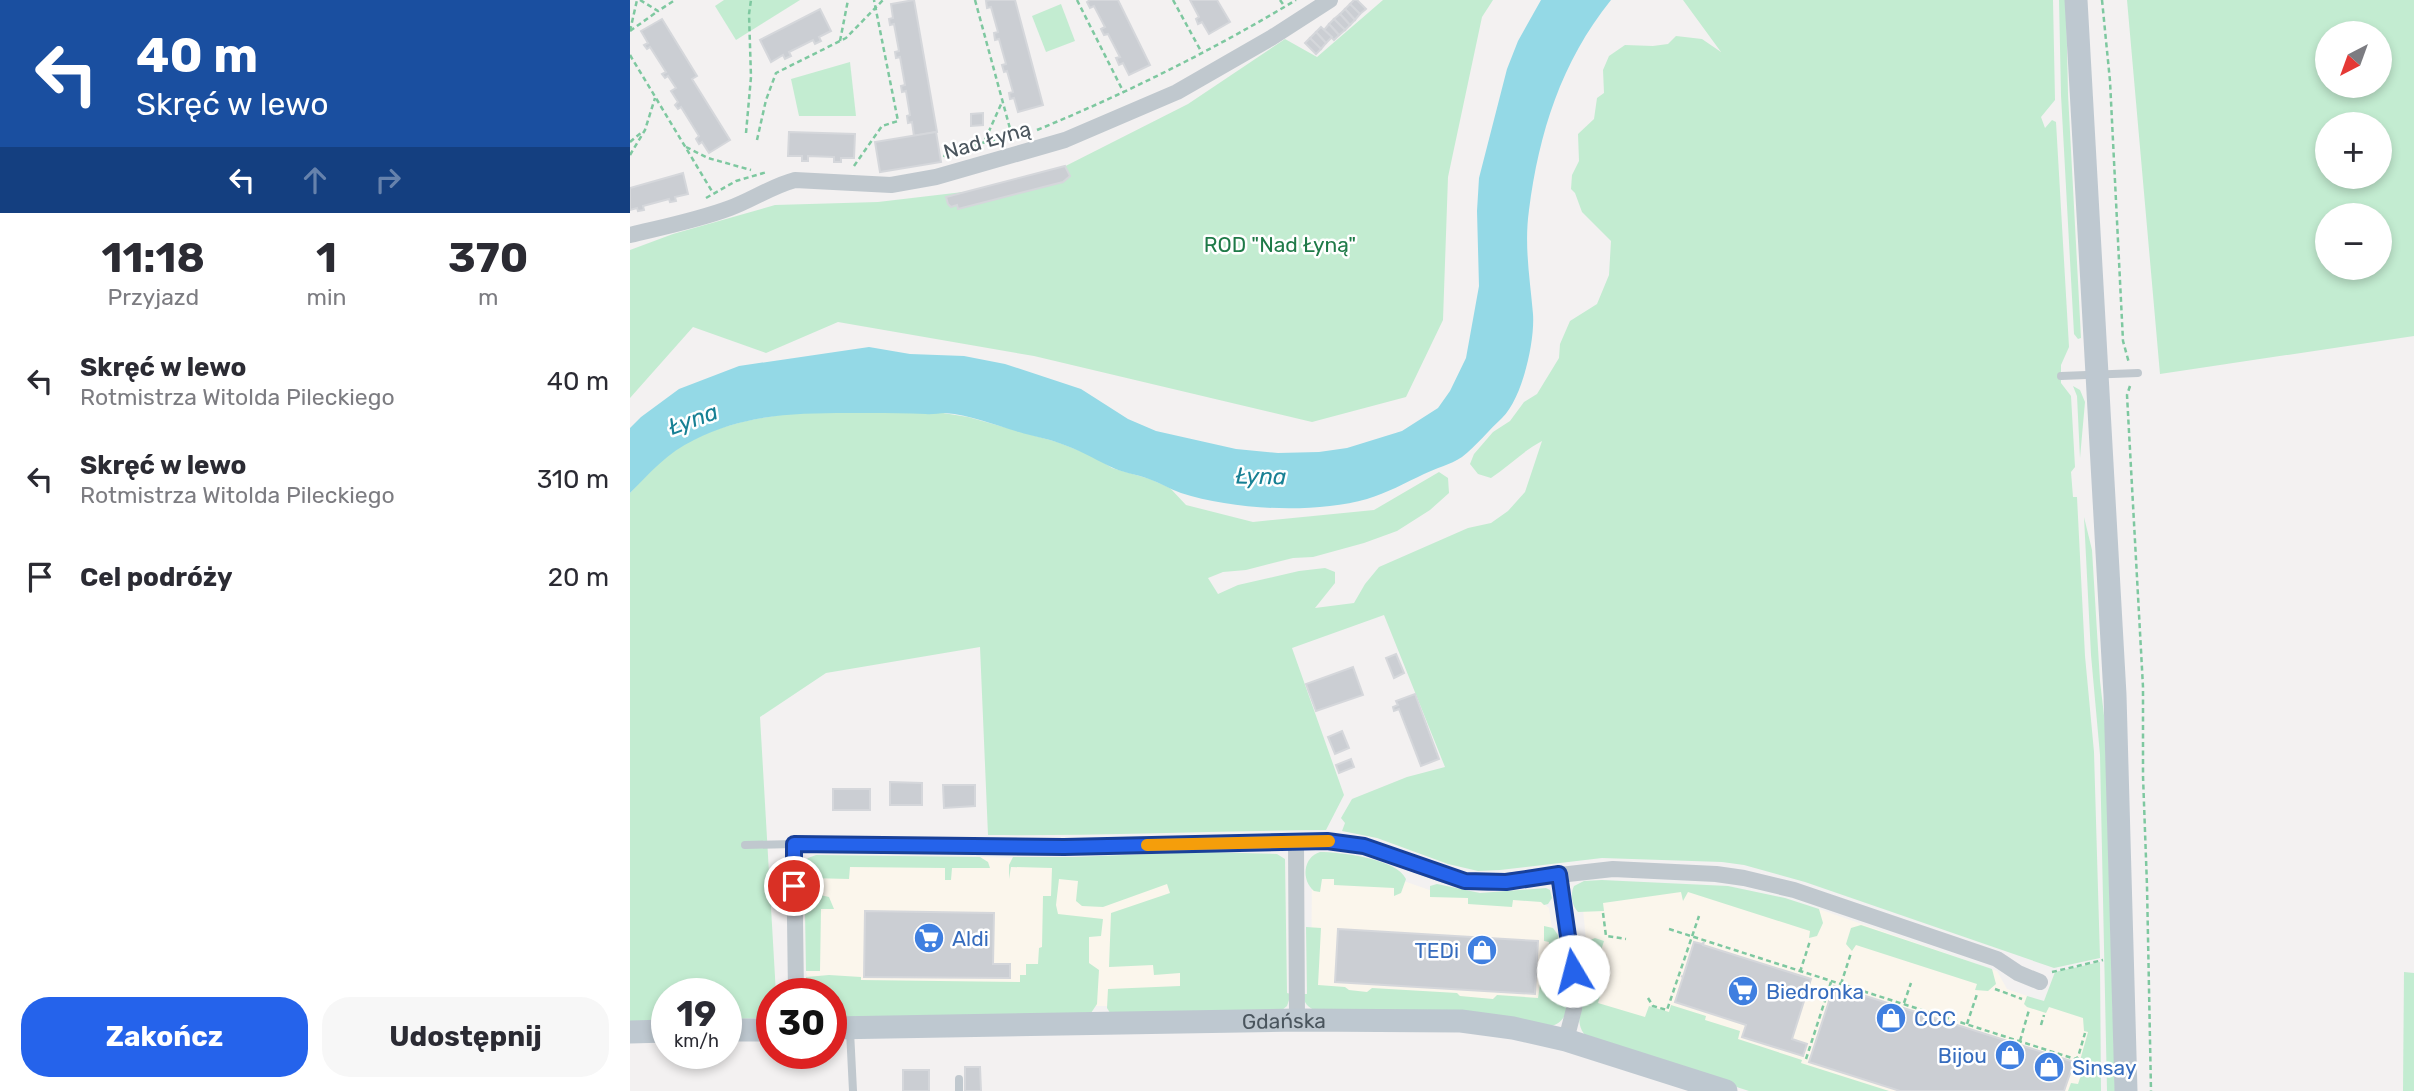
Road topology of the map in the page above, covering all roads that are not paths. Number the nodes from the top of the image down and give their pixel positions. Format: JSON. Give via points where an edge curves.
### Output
{"nodes":[{"id":1,"x":1330,"y":0,"type":"edge"},
{"id":2,"x":2076,"y":0,"type":"edge"},
{"id":3,"x":630,"y":235,"type":"edge"},
{"id":4,"x":2135,"y":373,"type":"road end"},
{"id":5,"x":2097,"y":374,"type":"junction"},
{"id":6,"x":2061,"y":376,"type":"dead end"},
{"id":7,"x":1296,"y":843,"type":"junction"},
{"id":8,"x":794,"y":844,"type":"junction"},
{"id":9,"x":745,"y":845,"type":"dead end"},
{"id":10,"x":1559,"y":874,"type":"junction"},
{"id":11,"x":796,"y":978,"type":"edge"},
{"id":12,"x":2040,"y":982,"type":"road end"},
{"id":13,"x":1297,"y":1020,"type":"junction"},
{"id":14,"x":847,"y":1028,"type":"edge"},
{"id":15,"x":651,"y":1031,"type":"edge"},
{"id":16,"x":630,"y":1032,"type":"edge"},
{"id":17,"x":1566,"y":1040,"type":"junction"},
{"id":18,"x":847,"y":1060,"type":"edge"},
{"id":19,"x":959,"y":1079,"type":"dead end"},
{"id":20,"x":2125,"y":1089,"type":"edge"},
{"id":21,"x":853,"y":1091,"type":"edge"},
{"id":22,"x":959,"y":1091,"type":"edge"},
{"id":23,"x":1726,"y":1091,"type":"edge"}],
"edges":[{"from":1,"to":3,"type":"street","name":"Nad Łyną","via":[[1177,92],[1065,140],[936,177],[891,185],[795,180],[712,215]]},
{"from":2,"to":5,"type":"main road"},
{"from":4,"to":5,"type":"lane"},
{"from":5,"to":6,"type":"lane"},
{"from":5,"to":20,"type":"main road","via":[[2117,748]]},
{"from":7,"to":8,"type":"street","via":[[1064,847]]},
{"from":7,"to":10,"type":"street","via":[[1364,846],[1465,881],[1506,882]]},
{"from":7,"to":13,"type":"street"},
{"from":8,"to":9,"type":"lane"},
{"from":8,"to":11,"type":"street"},
{"from":10,"to":12,"type":"street","via":[[1645,870],[1763,881],[1997,960]]},
{"from":10,"to":17,"type":"street","via":[[1576,992]]},
{"from":13,"to":14,"type":"main road","name":"Gdańska"},
{"from":13,"to":17,"type":"main road","name":"Gdańska","via":[[1461,1021]]},
{"from":15,"to":16,"type":"main road"},
{"from":17,"to":23,"type":"main road","name":"Gdańska"},
{"from":18,"to":21,"type":"lane"},
{"from":19,"to":22,"type":"lane"}]}
